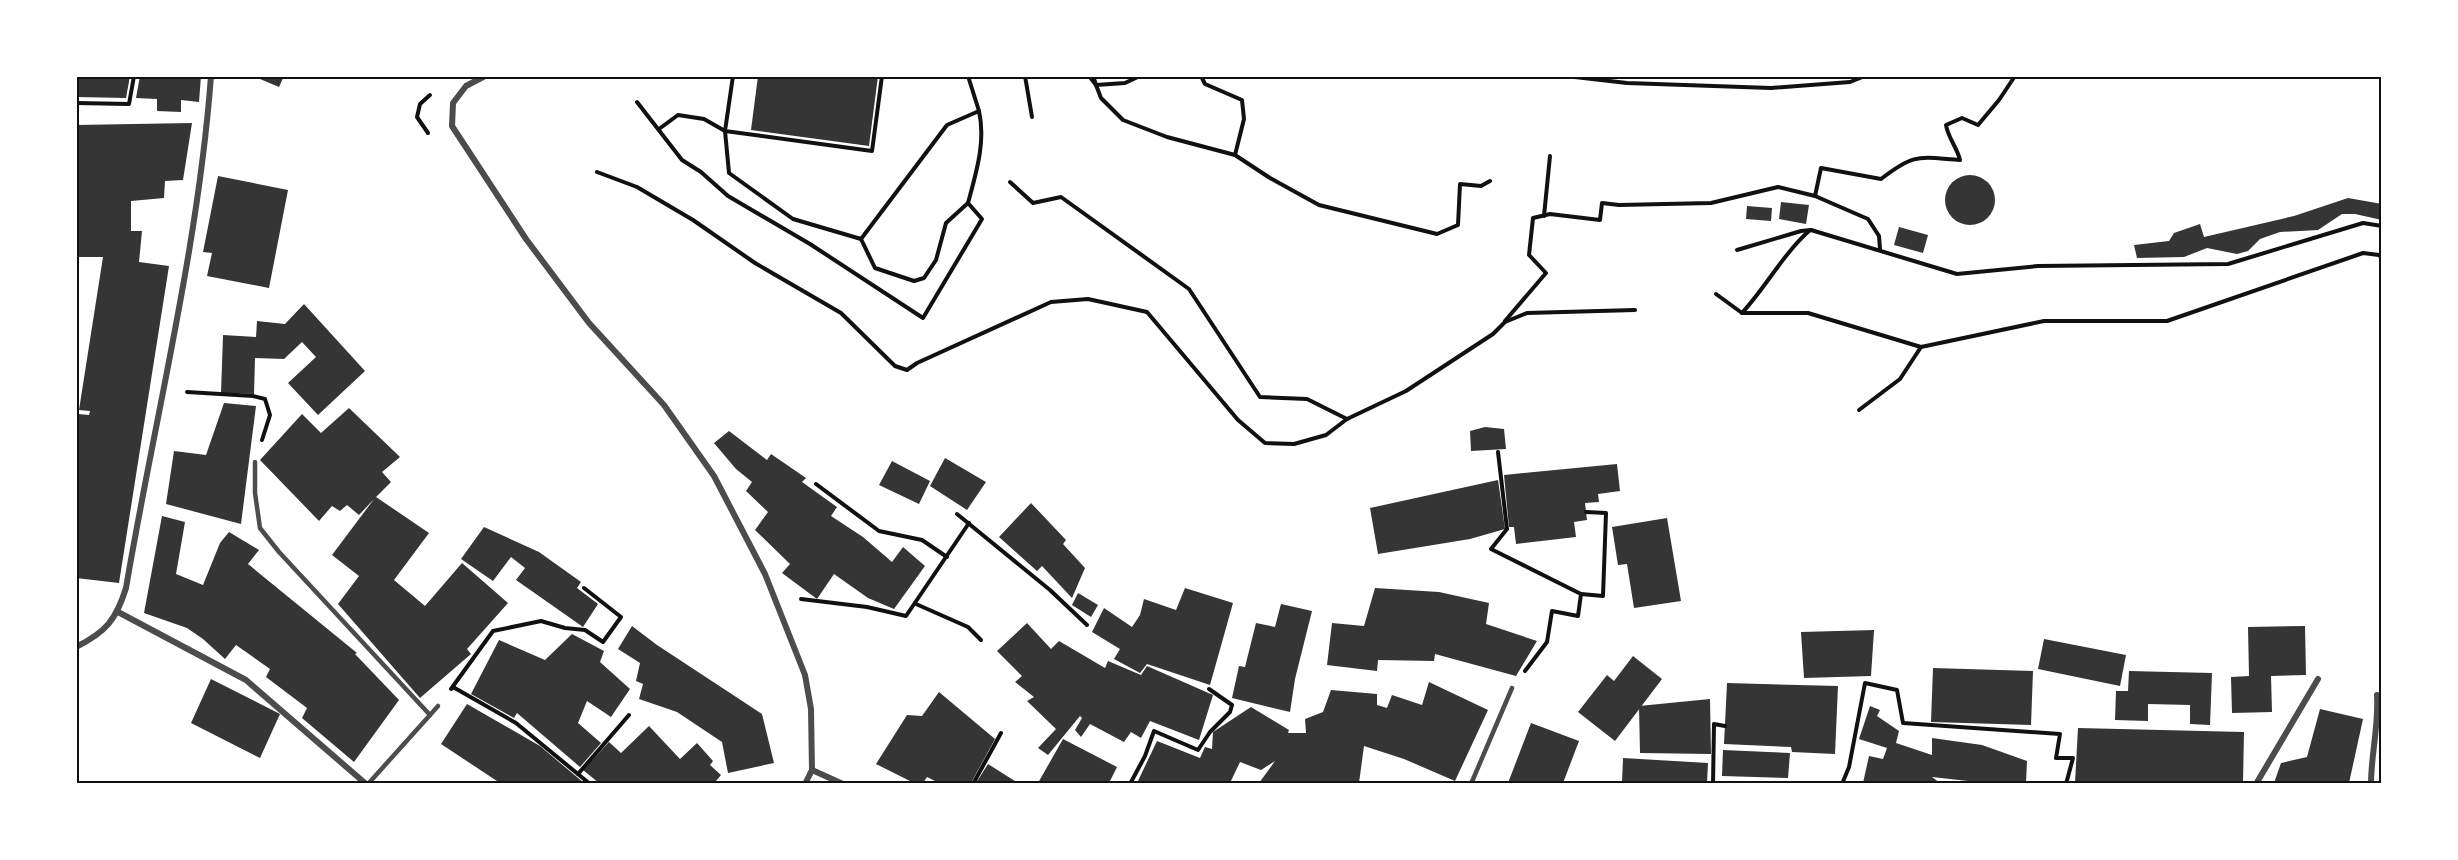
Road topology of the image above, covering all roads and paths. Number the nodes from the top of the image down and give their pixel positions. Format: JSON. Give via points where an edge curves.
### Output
{"nodes":[{"id":1,"x":134,"y":76,"type":"edge"},
{"id":2,"x":211,"y":76,"type":"edge"},
{"id":3,"x":485,"y":76,"type":"edge"},
{"id":4,"x":733,"y":76,"type":"edge"},
{"id":5,"x":882,"y":76,"type":"edge"},
{"id":6,"x":968,"y":76,"type":"edge"},
{"id":7,"x":1025,"y":76,"type":"edge"},
{"id":8,"x":1091,"y":76,"type":"edge"},
{"id":9,"x":1140,"y":76,"type":"edge"},
{"id":10,"x":1201,"y":76,"type":"edge"},
{"id":11,"x":1566,"y":76,"type":"edge"},
{"id":12,"x":1865,"y":76,"type":"edge"},
{"id":13,"x":2014,"y":76,"type":"edge"},
{"id":14,"x":1096,"y":85,"type":"junction"},
{"id":15,"x":637,"y":102,"type":"dead end"},
{"id":16,"x":76,"y":103,"type":"edge"},
{"id":17,"x":979,"y":111,"type":"junction"},
{"id":18,"x":1032,"y":117,"type":"dead end"},
{"id":19,"x":659,"y":129,"type":"junction"},
{"id":20,"x":725,"y":131,"type":"junction"},
{"id":21,"x":1235,"y":156,"type":"junction"},
{"id":22,"x":1550,"y":156,"type":"dead end"},
{"id":23,"x":597,"y":172,"type":"dead end"},
{"id":24,"x":1490,"y":181,"type":"dead end"},
{"id":25,"x":1010,"y":182,"type":"dead end"},
{"id":26,"x":1815,"y":196,"type":"junction"},
{"id":27,"x":968,"y":203,"type":"junction"},
{"id":28,"x":1544,"y":216,"type":"junction"},
{"id":29,"x":2382,"y":226,"type":"edge"},
{"id":30,"x":1810,"y":230,"type":"junction"},
{"id":31,"x":861,"y":239,"type":"junction"},
{"id":32,"x":1880,"y":249,"type":"junction"},
{"id":33,"x":1737,"y":250,"type":"dead end"},
{"id":34,"x":2382,"y":258,"type":"edge"},
{"id":35,"x":1716,"y":294,"type":"dead end"},
{"id":36,"x":1635,"y":310,"type":"dead end"},
{"id":37,"x":1742,"y":313,"type":"junction"},
{"id":38,"x":1505,"y":321,"type":"junction"},
{"id":39,"x":1922,"y":347,"type":"junction"},
{"id":40,"x":184,"y":392,"type":"dead end"},
{"id":41,"x":1859,"y":410,"type":"dead end"},
{"id":42,"x":1347,"y":419,"type":"junction"},
{"id":43,"x":260,"y":447,"type":"dead end"},
{"id":44,"x":1498,"y":452,"type":"dead end"},
{"id":45,"x":255,"y":462,"type":"dead end"},
{"id":46,"x":816,"y":484,"type":"dead end"},
{"id":47,"x":1586,"y":512,"type":"dead end"},
{"id":48,"x":957,"y":514,"type":"dead end"},
{"id":49,"x":969,"y":523,"type":"junction"},
{"id":50,"x":947,"y":556,"type":"junction"},
{"id":51,"x":584,"y":588,"type":"dead end"},
{"id":52,"x":1581,"y":594,"type":"junction"},
{"id":53,"x":774,"y":595,"type":"junction"},
{"id":54,"x":916,"y":604,"type":"junction"},
{"id":55,"x":118,"y":612,"type":"junction"},
{"id":56,"x":1087,"y":625,"type":"dead end"},
{"id":57,"x":981,"y":640,"type":"dead end"},
{"id":58,"x":76,"y":647,"type":"edge"},
{"id":59,"x":2318,"y":679,"type":"dead end"},
{"id":60,"x":1512,"y":688,"type":"joint"},
{"id":61,"x":1209,"y":689,"type":"dead end"},
{"id":62,"x":2377,"y":695,"type":"dead end"},
{"id":63,"x":438,"y":705,"type":"dead end"},
{"id":64,"x":629,"y":715,"type":"dead end"},
{"id":65,"x":430,"y":716,"type":"junction"},
{"id":66,"x":1725,"y":726,"type":"dead end"},
{"id":67,"x":1001,"y":733,"type":"dead end"},
{"id":68,"x":812,"y":770,"type":"junction"},
{"id":69,"x":578,"y":774,"type":"junction"},
{"id":70,"x":367,"y":783,"type":"edge"},
{"id":71,"x":590,"y":783,"type":"edge"},
{"id":72,"x":805,"y":783,"type":"edge"},
{"id":73,"x":843,"y":783,"type":"edge"},
{"id":74,"x":973,"y":783,"type":"edge"},
{"id":75,"x":1131,"y":783,"type":"edge"},
{"id":76,"x":1471,"y":783,"type":"edge"},
{"id":77,"x":1712,"y":783,"type":"edge"},
{"id":78,"x":1842,"y":783,"type":"edge"},
{"id":79,"x":2066,"y":783,"type":"edge"},
{"id":80,"x":2256,"y":783,"type":"edge"},
{"id":81,"x":2372,"y":783,"type":"edge"}],
"edges":[{"from":1,"to":16,"type":"path","via":[[129,104]]},
{"from":2,"to":55,"type":"street","via":[[206,144],[165,389]]},
{"from":3,"to":53,"type":"street","via":[[466,86],[453,103],[452,126],[526,239],[588,322],[664,405],[714,476]]},
{"from":4,"to":20,"type":"path"},
{"from":5,"to":20,"type":"path","via":[[872,151]]},
{"from":6,"to":17,"type":"path"},
{"from":7,"to":18,"type":"path"},
{"from":8,"to":14,"type":"path"},
{"from":9,"to":14,"type":"path","via":[[1125,83]]},
{"from":10,"to":21,"type":"path","via":[[1205,84],[1242,100],[1244,119]]},
{"from":11,"to":12,"type":"path","via":[[1627,83],[1771,88],[1850,82]]},
{"from":13,"to":26,"type":"path","via":[[1978,125],[1962,118],[1946,125],[1960,160],[1920,157],[1904,162],[1881,179],[1821,168]]},
{"from":14,"to":21,"type":"path","via":[[1101,98],[1123,120]]},
{"from":15,"to":19,"type":"path"},
{"from":17,"to":27,"type":"path","via":[[980,159]]},
{"from":17,"to":31,"type":"path","via":[[947,125]]},
{"from":19,"to":20,"type":"path","via":[[678,115],[704,119]]},
{"from":19,"to":27,"type":"path","via":[[682,159],[728,196],[923,318],[982,219]]},
{"from":20,"to":31,"type":"path","via":[[729,173],[793,219]]},
{"from":21,"to":24,"type":"path","via":[[1319,205],[1437,234],[1458,225],[1460,184],[1481,186]]},
{"from":22,"to":28,"type":"path"},
{"from":23,"to":42,"type":"path","via":[[637,187],[841,313],[895,366],[907,370],[1052,302],[1088,299],[1147,312],[1238,420],[1265,443],[1294,444],[1326,435]]},
{"from":25,"to":42,"type":"path","via":[[1033,203],[1061,197],[1189,289],[1260,397],[1307,399]]},
{"from":26,"to":28,"type":"path","via":[[1778,187],[1711,202],[1602,203],[1600,220]]},
{"from":26,"to":32,"type":"path","via":[[1868,219],[1879,236]]},
{"from":27,"to":31,"type":"path","via":[[946,223],[936,260],[924,278],[914,281],[875,268]]},
{"from":28,"to":38,"type":"path","via":[[1533,218],[1528,255],[1546,273]]},
{"from":29,"to":32,"type":"path","via":[[2363,223],[2228,264],[2038,266],[1957,274]]},
{"from":30,"to":32,"type":"path"},
{"from":30,"to":33,"type":"path"},
{"from":30,"to":37,"type":"path","via":[[1796,242],[1758,297]]},
{"from":34,"to":39,"type":"path","via":[[2363,254],[2167,321],[2044,321]]},
{"from":35,"to":37,"type":"path"},
{"from":36,"to":38,"type":"path","via":[[1527,313]]},
{"from":37,"to":39,"type":"path","via":[[1808,312]]},
{"from":38,"to":42,"type":"path","via":[[1493,334],[1406,392]]},
{"from":39,"to":41,"type":"path","via":[[1900,379]]},
{"from":40,"to":43,"type":"path","via":[[264,399],[270,415]]},
{"from":44,"to":52,"type":"path","via":[[1507,529],[1491,549]]},
{"from":45,"to":65,"type":"lane","via":[[260,528]]},
{"from":46,"to":50,"type":"path","via":[[879,531],[922,540]]},
{"from":47,"to":52,"type":"path","via":[[1606,513],[1603,596]]},
{"from":48,"to":49,"type":"path"},
{"from":49,"to":50,"type":"path"},
{"from":49,"to":56,"type":"path"},
{"from":50,"to":54,"type":"path"},
{"from":51,"to":69,"type":"path","via":[[621,617],[603,642],[585,630],[541,621],[493,631],[453,687],[516,723]]},
{"from":52,"to":60,"type":"path","via":[[1578,616],[1552,611],[1547,642]]},
{"from":53,"to":54,"type":"path","via":[[906,616]]},
{"from":53,"to":68,"type":"street","via":[[805,675],[811,709]]},
{"from":54,"to":57,"type":"path","via":[[968,627]]},
{"from":55,"to":58,"type":"street","via":[[97,636]]},
{"from":55,"to":70,"type":"street","via":[[246,680]]},
{"from":59,"to":80,"type":"street"},
{"from":60,"to":76,"type":"lane"},
{"from":61,"to":75,"type":"path","via":[[1232,705],[1230,712],[1209,732],[1198,750],[1154,731]]},
{"from":62,"to":81,"type":"street","via":[[2379,713]]},
{"from":63,"to":65,"type":"lane"},
{"from":64,"to":69,"type":"path"},
{"from":65,"to":70,"type":"lane"},
{"from":66,"to":77,"type":"path","via":[[1714,724]]},
{"from":67,"to":74,"type":"path"},
{"from":68,"to":72,"type":"street"},
{"from":68,"to":73,"type":"street"},
{"from":69,"to":71,"type":"path"},
{"from":78,"to":79,"type":"path","via":[[1849,767],[1864,683],[1897,690],[1903,723],[2060,734],[2056,758],[2073,758]]}]}
